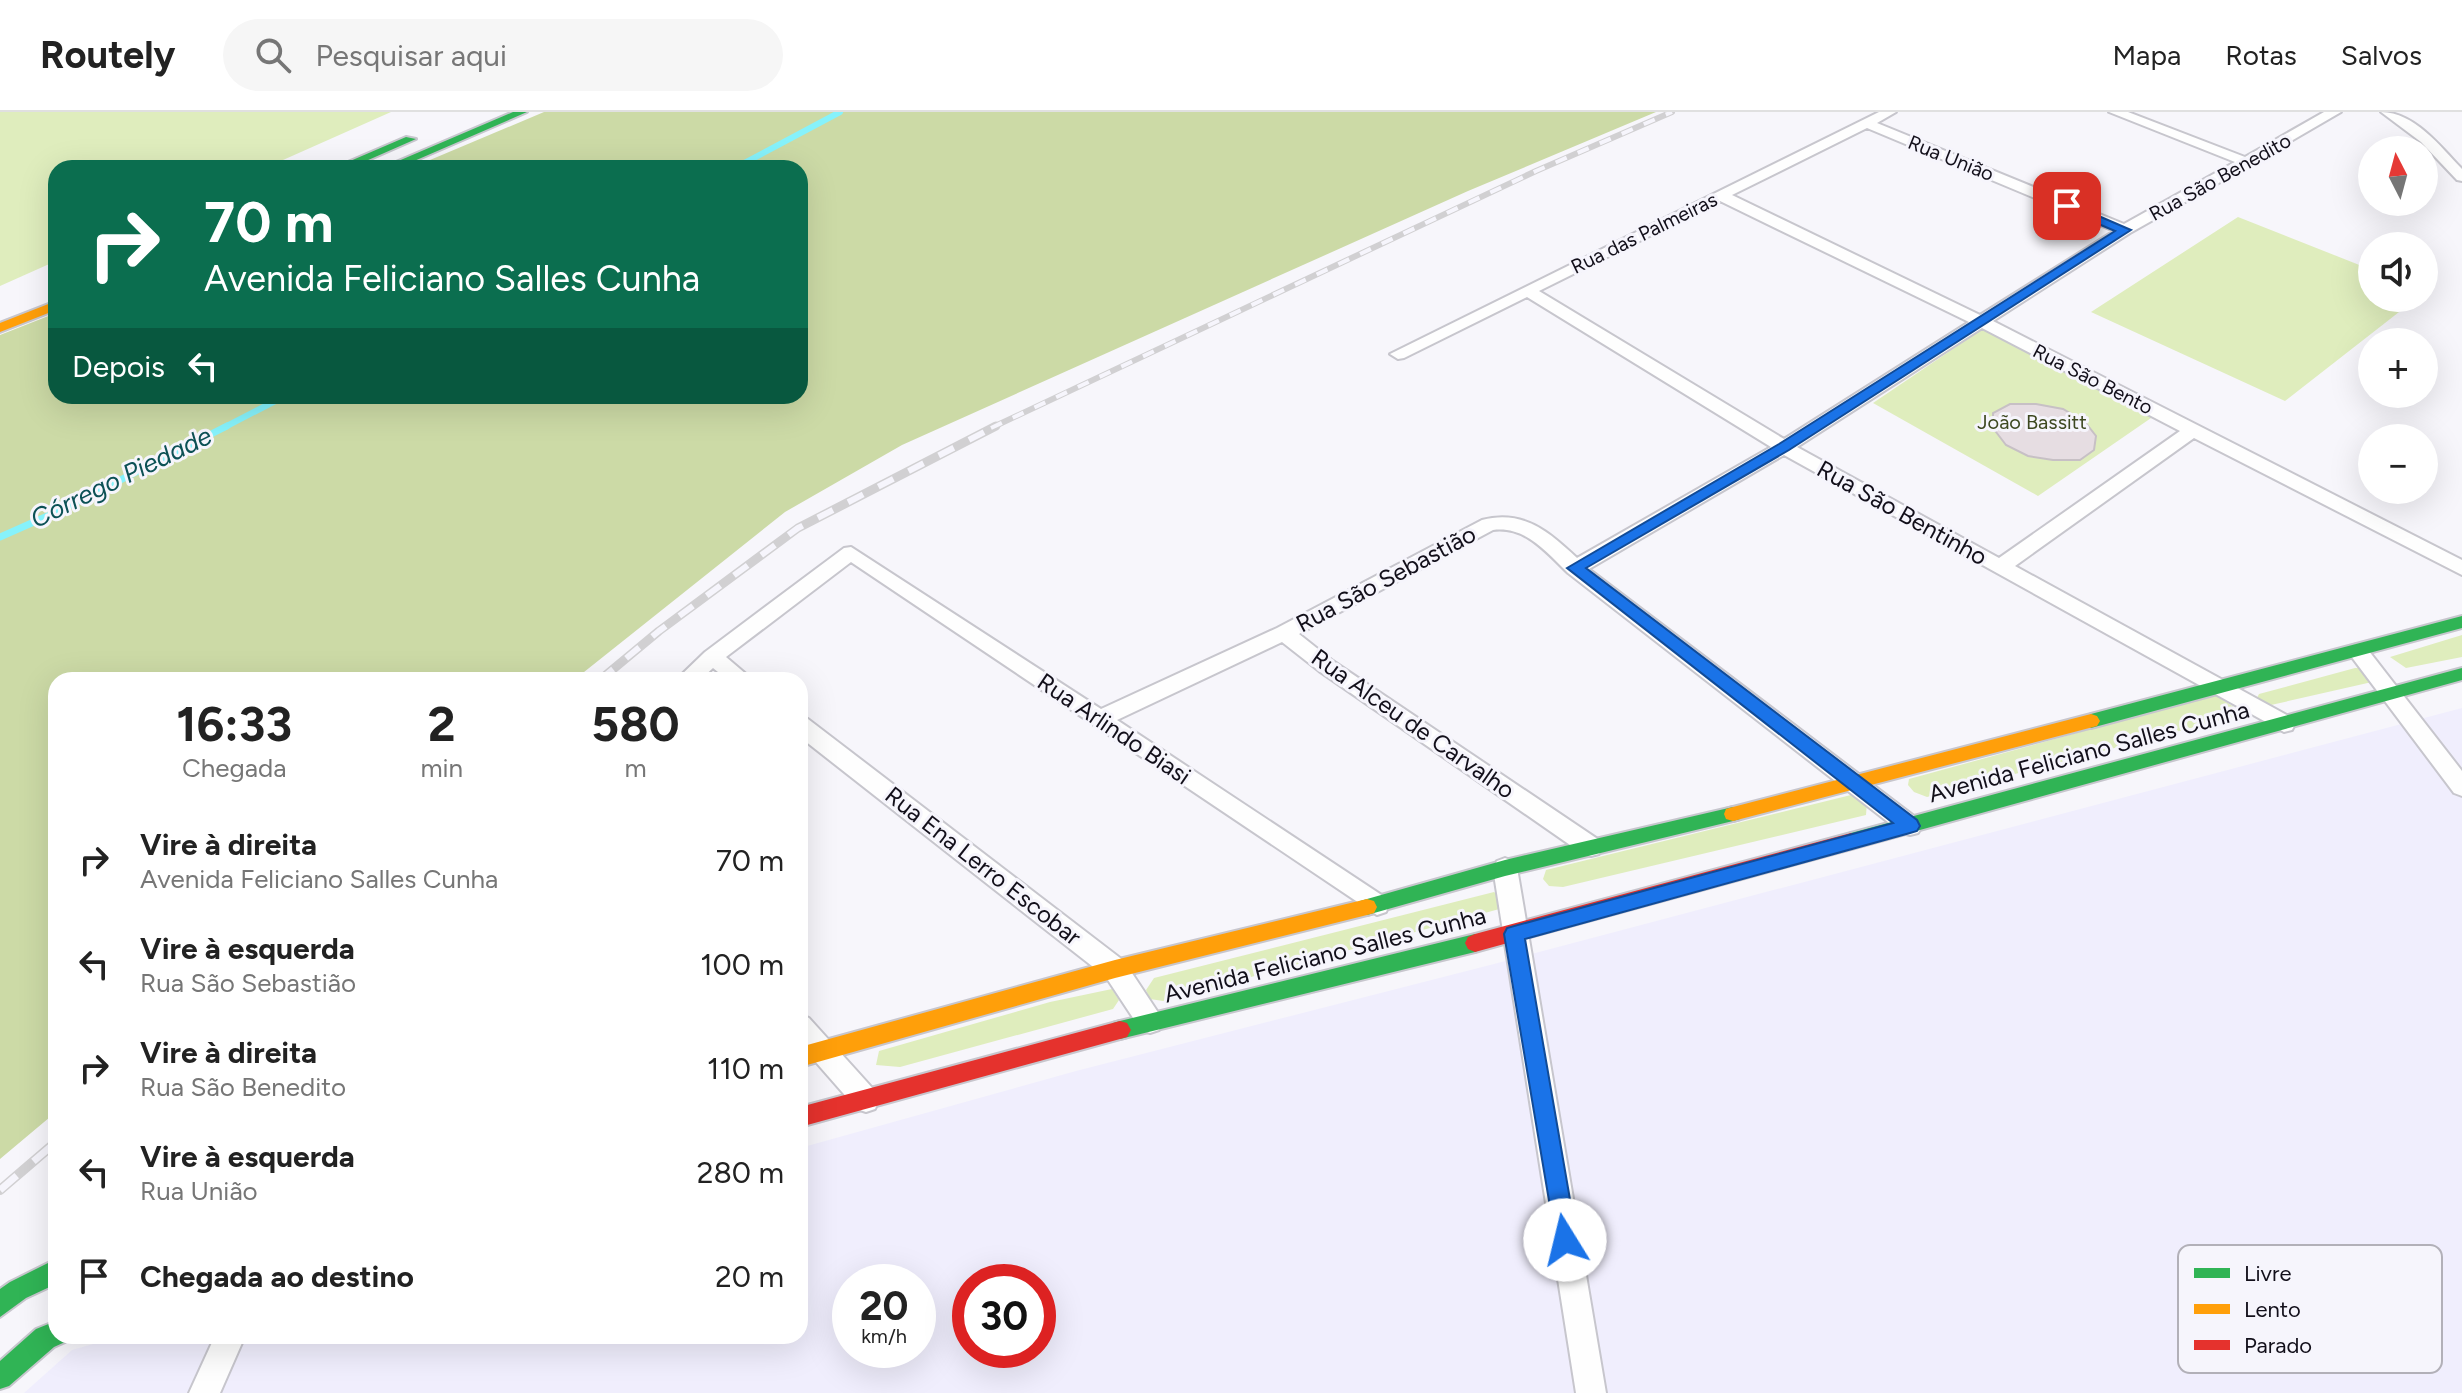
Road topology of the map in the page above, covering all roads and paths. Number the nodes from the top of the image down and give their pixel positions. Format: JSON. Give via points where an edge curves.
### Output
{"nodes":[{"id":1,"x":522,"y":112,"type":"edge"},
{"id":2,"x":1889,"y":112,"type":"edge"},
{"id":3,"x":2116,"y":112,"type":"edge"},
{"id":4,"x":2334,"y":112,"type":"edge"},
{"id":5,"x":2388,"y":112,"type":"edge"},
{"id":6,"x":1866,"y":123,"type":"junction"},
{"id":7,"x":433,"y":129,"type":"dead end"},
{"id":8,"x":359,"y":160,"type":"edge"},
{"id":9,"x":407,"y":160,"type":"edge"},
{"id":10,"x":2249,"y":163,"type":"junction"},
{"id":11,"x":2462,"y":177,"type":"edge"},
{"id":12,"x":1720,"y":195,"type":"junction"},
{"id":13,"x":2125,"y":230,"type":"junction"},
{"id":14,"x":48,"y":289,"type":"edge"},
{"id":15,"x":1527,"y":290,"type":"junction"},
{"id":16,"x":14,"y":302,"type":"dead end"},
{"id":17,"x":48,"y":308,"type":"edge"},
{"id":18,"x":1980,"y":321,"type":"junction"},
{"id":19,"x":0,"y":328,"type":"edge"},
{"id":20,"x":1398,"y":354,"type":"dead end"},
{"id":21,"x":2193,"y":430,"type":"junction"},
{"id":22,"x":1784,"y":447,"type":"junction"},
{"id":23,"x":2000,"y":567,"type":"junction"},
{"id":24,"x":1575,"y":568,"type":"junction"},
{"id":25,"x":2462,"y":568,"type":"edge"},
{"id":26,"x":2462,"y":622,"type":"edge"},
{"id":27,"x":1284,"y":633,"type":"junction"},
{"id":28,"x":2358,"y":651,"type":"junction"},
{"id":29,"x":712,"y":657,"type":"junction"},
{"id":30,"x":696,"y":672,"type":"edge"},
{"id":31,"x":732,"y":672,"type":"edge"},
{"id":32,"x":2462,"y":674,"type":"edge"},
{"id":33,"x":2221,"y":688,"type":"junction"},
{"id":34,"x":2394,"y":694,"type":"junction"},
{"id":35,"x":1100,"y":719,"type":"junction"},
{"id":36,"x":2284,"y":724,"type":"junction"},
{"id":37,"x":808,"y":731,"type":"edge"},
{"id":38,"x":1857,"y":784,"type":"junction"},
{"id":39,"x":2462,"y":787,"type":"edge"},
{"id":40,"x":1910,"y":826,"type":"junction"},
{"id":41,"x":1591,"y":847,"type":"junction"},
{"id":42,"x":1505,"y":868,"type":"junction"},
{"id":43,"x":1377,"y":905,"type":"junction"},
{"id":44,"x":1514,"y":934,"type":"junction"},
{"id":45,"x":1115,"y":969,"type":"junction"},
{"id":46,"x":1150,"y":1022,"type":"junction"},
{"id":47,"x":812,"y":1054,"type":"edge"},
{"id":48,"x":866,"y":1100,"type":"junction"},
{"id":49,"x":808,"y":1115,"type":"edge"},
{"id":50,"x":48,"y":1275,"type":"edge"},
{"id":51,"x":0,"y":1305,"type":"edge"},
{"id":52,"x":48,"y":1337,"type":"edge"},
{"id":53,"x":226,"y":1344,"type":"edge"},
{"id":54,"x":0,"y":1377,"type":"edge"},
{"id":55,"x":204,"y":1393,"type":"edge"},
{"id":56,"x":1591,"y":1393,"type":"edge"}],
"edges":[{"from":1,"to":9,"type":"main road"},
{"from":2,"to":6,"type":"street","name":"Rua das Palmeiras"},
{"from":3,"to":10,"type":"street"},
{"from":4,"to":10,"type":"street","name":"Rua São Benedito"},
{"from":5,"to":11,"type":"street","via":[[2426,139]]},
{"from":6,"to":12,"type":"street","name":"Rua das Palmeiras"},
{"from":6,"to":13,"type":"street","name":"Rua União"},
{"from":7,"to":8,"type":"main road"},
{"from":10,"to":13,"type":"street","name":"Rua São Benedito"},
{"from":12,"to":15,"type":"street","name":"Rua das Palmeiras"},
{"from":12,"to":18,"type":"street","name":"Rua São Bento"},
{"from":13,"to":18,"type":"street","name":"Rua São Benedito"},
{"from":14,"to":16,"type":"main road"},
{"from":15,"to":20,"type":"street","name":"Rua das Palmeiras"},
{"from":15,"to":22,"type":"street","name":"Rua São Bentinho"},
{"from":17,"to":19,"type":"main road"},
{"from":18,"to":21,"type":"street","name":"Rua São Bento"},
{"from":18,"to":22,"type":"street","name":"Rua São Benedito"},
{"from":21,"to":23,"type":"street"},
{"from":21,"to":25,"type":"street","name":"Rua São Bento"},
{"from":22,"to":23,"type":"street","name":"Rua São Bentinho"},
{"from":22,"to":24,"type":"street","name":"Rua São Benedito"},
{"from":23,"to":33,"type":"street","name":"Rua São Bentinho"},
{"from":24,"to":27,"type":"street","name":"Rua São Sebastião","via":[[1534,530],[1519,523],[1489,524]]},
{"from":24,"to":38,"type":"street","name":"Rua São Sebastião"},
{"from":26,"to":28,"type":"main road","name":"Avenida Feliciano Salles Cunha"},
{"from":27,"to":35,"type":"street"},
{"from":27,"to":41,"type":"street","name":"Rua Alceu de Carvalho"},
{"from":28,"to":33,"type":"main road","name":"Avenida Feliciano Salles Cunha"},
{"from":28,"to":34,"type":"street"},
{"from":29,"to":30,"type":"street"},
{"from":29,"to":31,"type":"street"},
{"from":29,"to":35,"type":"street","name":"Rua Arlindo Biasi","via":[[851,553]]},
{"from":32,"to":34,"type":"main road","name":"Avenida Feliciano Salles Cunha"},
{"from":33,"to":36,"type":"street","name":"Rua São Bentinho"},
{"from":33,"to":38,"type":"main road","name":"Avenida Feliciano Salles Cunha"},
{"from":34,"to":36,"type":"main road","name":"Avenida Feliciano Salles Cunha"},
{"from":34,"to":39,"type":"street"},
{"from":35,"to":43,"type":"street","name":"Rua Arlindo Biasi"},
{"from":36,"to":40,"type":"main road","name":"Avenida Feliciano Salles Cunha"},
{"from":37,"to":45,"type":"street","name":"Rua Ena Lerro Escobar"},
{"from":38,"to":40,"type":"street","name":"Rua São Sebastião"},
{"from":38,"to":41,"type":"main road","name":"Avenida Feliciano Salles Cunha"},
{"from":40,"to":44,"type":"main road","name":"Avenida Feliciano Salles Cunha"},
{"from":41,"to":42,"type":"main road","name":"Avenida Feliciano Salles Cunha"},
{"from":42,"to":43,"type":"main road","name":"Avenida Feliciano Salles Cunha"},
{"from":42,"to":44,"type":"street"},
{"from":43,"to":45,"type":"main road","name":"Avenida Feliciano Salles Cunha"},
{"from":44,"to":46,"type":"main road","name":"Avenida Feliciano Salles Cunha"},
{"from":44,"to":56,"type":"street"},
{"from":45,"to":46,"type":"street","name":"Rua Ena Lerro Escobar"},
{"from":45,"to":47,"type":"main road","name":"Avenida Feliciano Salles Cunha"},
{"from":46,"to":48,"type":"main road","name":"Avenida Feliciano Salles Cunha"},
{"from":47,"to":48,"type":"street"},
{"from":48,"to":49,"type":"main road","name":"Avenida Feliciano Salles Cunha"},
{"from":50,"to":51,"type":"main road"},
{"from":52,"to":54,"type":"main road"},
{"from":53,"to":55,"type":"street"}]}
